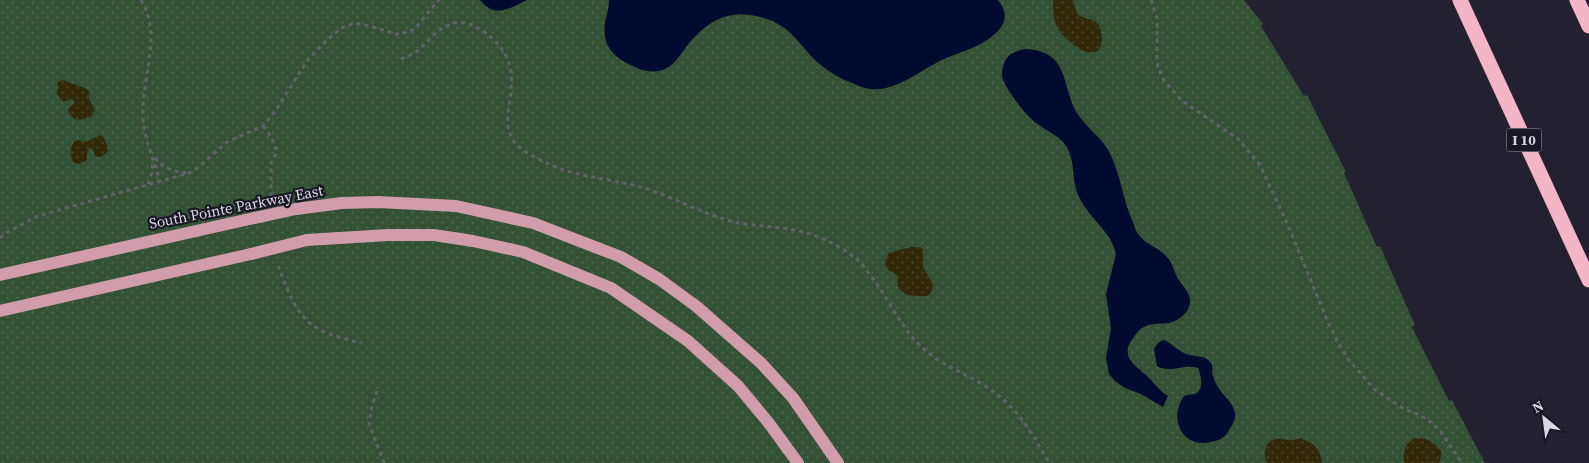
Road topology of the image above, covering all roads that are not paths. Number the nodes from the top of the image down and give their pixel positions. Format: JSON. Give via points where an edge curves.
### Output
{"nodes":[{"id":1,"x":1460,"y":0,"type":"edge"},
{"id":2,"x":1577,"y":0,"type":"edge"},
{"id":3,"x":1589,"y":26,"type":"edge"},
{"id":4,"x":0,"y":275,"type":"edge"},
{"id":5,"x":1589,"y":280,"type":"edge"},
{"id":6,"x":0,"y":311,"type":"edge"},
{"id":7,"x":798,"y":463,"type":"edge"},
{"id":8,"x":838,"y":463,"type":"edge"}],
"edges":[{"from":1,"to":5,"type":"highway","number":"I 10"},
{"from":2,"to":3,"type":"highway"},
{"from":4,"to":8,"type":"main road","name":"South Pointe Parkway East","bridge":true,"via":[[296,209],[342,203],[456,206],[533,223],[621,256],[696,306],[761,363],[793,398]]},
{"from":6,"to":7,"type":"main road","bridge":true,"via":[[307,240],[434,235],[472,241],[523,252],[611,288],[688,341],[738,386]]}]}
